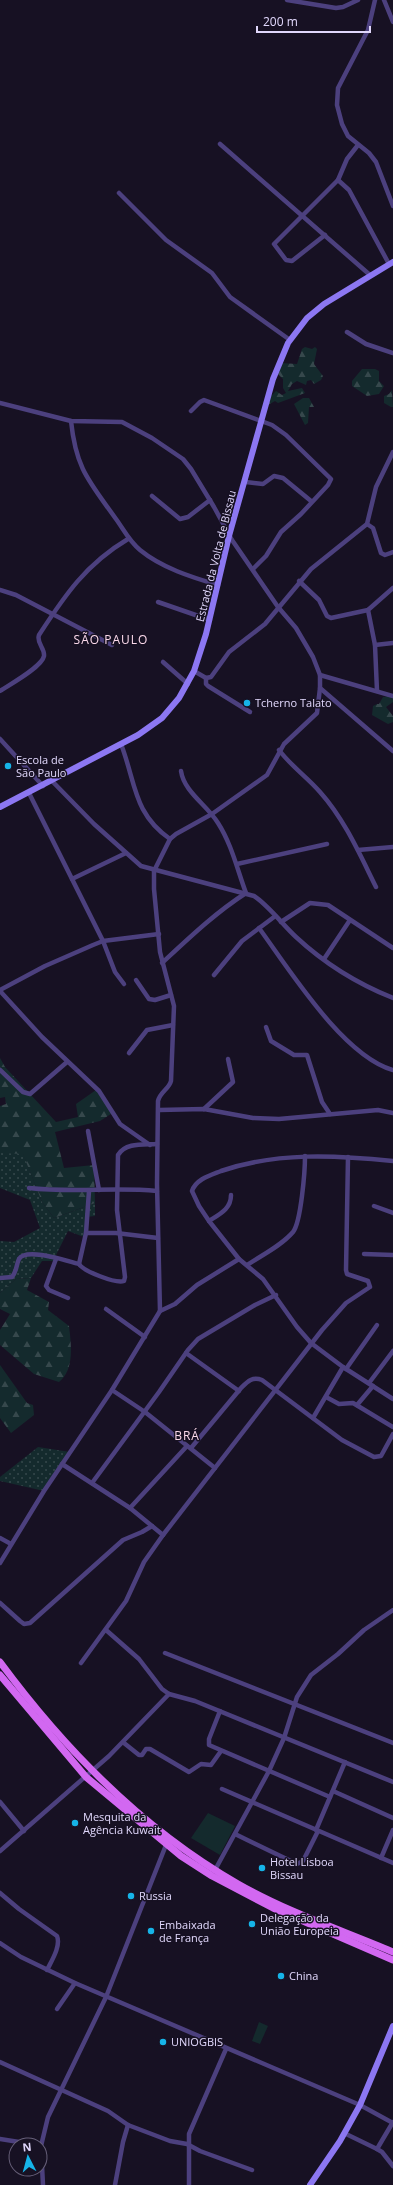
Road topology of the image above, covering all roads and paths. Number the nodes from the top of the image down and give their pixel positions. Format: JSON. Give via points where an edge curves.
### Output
{"nodes":[{"id":1,"x":287,"y":0,"type":"edge"},
{"id":2,"x":358,"y":0,"type":"edge"},
{"id":3,"x":375,"y":0,"type":"edge"},
{"id":4,"x":384,"y":0,"type":"edge"},
{"id":5,"x":393,"y":22,"type":"edge"},
{"id":6,"x":220,"y":144,"type":"dead end"},
{"id":7,"x":358,"y":145,"type":"junction"},
{"id":8,"x":338,"y":180,"type":"junction"},
{"id":9,"x":119,"y":193,"type":"dead end"},
{"id":10,"x":393,"y":206,"type":"edge"},
{"id":11,"x":302,"y":214,"type":"junction"},
{"id":12,"x":326,"y":235,"type":"junction"},
{"id":13,"x":391,"y":263,"type":"edge"},
{"id":14,"x":370,"y":275,"type":"junction"},
{"id":15,"x":347,"y":332,"type":"dead end"},
{"id":16,"x":290,"y":340,"type":"junction"},
{"id":17,"x":393,"y":353,"type":"edge"},
{"id":18,"x":0,"y":403,"type":"edge"},
{"id":19,"x":191,"y":411,"type":"dead end"},
{"id":20,"x":262,"y":420,"type":"junction"},
{"id":21,"x":70,"y":421,"type":"junction"},
{"id":22,"x":393,"y":452,"type":"edge"},
{"id":23,"x":246,"y":482,"type":"junction"},
{"id":24,"x":152,"y":496,"type":"dead end"},
{"id":25,"x":210,"y":500,"type":"junction"},
{"id":26,"x":311,"y":501,"type":"junction"},
{"id":27,"x":367,"y":524,"type":"junction"},
{"id":28,"x":230,"y":536,"type":"junction"},
{"id":29,"x":128,"y":539,"type":"junction"},
{"id":30,"x":393,"y":552,"type":"edge"},
{"id":31,"x":253,"y":569,"type":"junction"},
{"id":32,"x":299,"y":581,"type":"junction"},
{"id":33,"x":218,"y":585,"type":"junction"},
{"id":34,"x":393,"y":588,"type":"edge"},
{"id":35,"x":0,"y":590,"type":"edge"},
{"id":36,"x":158,"y":602,"type":"dead end"},
{"id":37,"x":278,"y":607,"type":"junction"},
{"id":38,"x":368,"y":610,"type":"junction"},
{"id":39,"x":52,"y":614,"type":"junction"},
{"id":40,"x":210,"y":620,"type":"junction"},
{"id":41,"x":393,"y":643,"type":"edge"},
{"id":42,"x":112,"y":645,"type":"dead end"},
{"id":43,"x":375,"y":645,"type":"junction"},
{"id":44,"x":163,"y":662,"type":"dead end"},
{"id":45,"x":194,"y":671,"type":"junction"},
{"id":46,"x":320,"y":675,"type":"junction"},
{"id":47,"x":206,"y":678,"type":"junction"},
{"id":48,"x":188,"y":684,"type":"junction"},
{"id":49,"x":320,"y":688,"type":"junction"},
{"id":50,"x":0,"y":691,"type":"edge"},
{"id":51,"x":377,"y":692,"type":"junction"},
{"id":52,"x":393,"y":696,"type":"edge"},
{"id":53,"x":250,"y":712,"type":"dead end"},
{"id":54,"x":0,"y":739,"type":"edge"},
{"id":55,"x":121,"y":744,"type":"junction"},
{"id":56,"x":280,"y":750,"type":"junction"},
{"id":57,"x":393,"y":752,"type":"edge"},
{"id":58,"x":181,"y":771,"type":"dead end"},
{"id":59,"x":52,"y":781,"type":"junction"},
{"id":60,"x":43,"y":786,"type":"junction"},
{"id":61,"x":29,"y":793,"type":"junction"},
{"id":62,"x":0,"y":807,"type":"edge"},
{"id":63,"x":212,"y":814,"type":"junction"},
{"id":64,"x":170,"y":839,"type":"junction"},
{"id":65,"x":327,"y":844,"type":"dead end"},
{"id":66,"x":393,"y":847,"type":"edge"},
{"id":67,"x":358,"y":850,"type":"junction"},
{"id":68,"x":126,"y":853,"type":"junction"},
{"id":69,"x":237,"y":864,"type":"junction"},
{"id":70,"x":154,"y":871,"type":"junction"},
{"id":71,"x":72,"y":879,"type":"junction"},
{"id":72,"x":376,"y":887,"type":"dead end"},
{"id":73,"x":246,"y":893,"type":"junction"},
{"id":74,"x":274,"y":917,"type":"junction"},
{"id":75,"x":350,"y":920,"type":"junction"},
{"id":76,"x":281,"y":922,"type":"junction"},
{"id":77,"x":259,"y":928,"type":"junction"},
{"id":78,"x":159,"y":934,"type":"junction"},
{"id":79,"x":103,"y":941,"type":"junction"},
{"id":80,"x":393,"y":948,"type":"edge"},
{"id":81,"x":324,"y":959,"type":"junction"},
{"id":82,"x":162,"y":963,"type":"junction"},
{"id":83,"x":214,"y":975,"type":"dead end"},
{"id":84,"x":136,"y":980,"type":"dead end"},
{"id":85,"x":124,"y":984,"type":"dead end"},
{"id":86,"x":0,"y":990,"type":"edge"},
{"id":87,"x":171,"y":995,"type":"junction"},
{"id":88,"x":393,"y":998,"type":"edge"},
{"id":89,"x":172,"y":1025,"type":"junction"},
{"id":90,"x":266,"y":1027,"type":"dead end"},
{"id":91,"x":129,"y":1053,"type":"dead end"},
{"id":92,"x":228,"y":1059,"type":"dead end"},
{"id":93,"x":67,"y":1062,"type":"junction"},
{"id":94,"x":0,"y":1070,"type":"edge"},
{"id":95,"x":393,"y":1070,"type":"edge"},
{"id":96,"x":204,"y":1109,"type":"junction"},
{"id":97,"x":158,"y":1110,"type":"junction"},
{"id":98,"x":393,"y":1113,"type":"edge"},
{"id":99,"x":330,"y":1114,"type":"junction"},
{"id":100,"x":88,"y":1131,"type":"dead end"},
{"id":101,"x":158,"y":1144,"type":"junction"},
{"id":102,"x":150,"y":1145,"type":"junction"},
{"id":103,"x":305,"y":1156,"type":"junction"},
{"id":104,"x":348,"y":1157,"type":"junction"},
{"id":105,"x":393,"y":1159,"type":"edge"},
{"id":106,"x":29,"y":1188,"type":"dead end"},
{"id":107,"x":116,"y":1188,"type":"junction"},
{"id":108,"x":89,"y":1190,"type":"junction"},
{"id":109,"x":99,"y":1190,"type":"junction"},
{"id":110,"x":157,"y":1191,"type":"junction"},
{"id":111,"x":231,"y":1195,"type":"dead end"},
{"id":112,"x":374,"y":1206,"type":"dead end"},
{"id":113,"x":393,"y":1213,"type":"edge"},
{"id":114,"x":209,"y":1221,"type":"junction"},
{"id":115,"x":86,"y":1233,"type":"junction"},
{"id":116,"x":120,"y":1234,"type":"junction"},
{"id":117,"x":158,"y":1238,"type":"junction"},
{"id":118,"x":364,"y":1254,"type":"dead end"},
{"id":119,"x":393,"y":1255,"type":"edge"},
{"id":120,"x":56,"y":1259,"type":"junction"},
{"id":121,"x":239,"y":1259,"type":"junction"},
{"id":122,"x":79,"y":1264,"type":"junction"},
{"id":123,"x":247,"y":1265,"type":"junction"},
{"id":124,"x":0,"y":1278,"type":"edge"},
{"id":125,"x":276,"y":1295,"type":"junction"},
{"id":126,"x":68,"y":1298,"type":"dead end"},
{"id":127,"x":106,"y":1309,"type":"dead end"},
{"id":128,"x":160,"y":1311,"type":"junction"},
{"id":129,"x":377,"y":1325,"type":"dead end"},
{"id":130,"x":145,"y":1337,"type":"junction"},
{"id":131,"x":311,"y":1343,"type":"junction"},
{"id":132,"x":393,"y":1351,"type":"edge"},
{"id":133,"x":186,"y":1353,"type":"junction"},
{"id":134,"x":344,"y":1368,"type":"junction"},
{"id":135,"x":371,"y":1385,"type":"junction"},
{"id":136,"x":112,"y":1390,"type":"junction"},
{"id":137,"x":239,"y":1391,"type":"junction"},
{"id":138,"x":275,"y":1391,"type":"junction"},
{"id":139,"x":326,"y":1397,"type":"junction"},
{"id":140,"x":393,"y":1399,"type":"edge"},
{"id":141,"x":358,"y":1405,"type":"junction"},
{"id":142,"x":145,"y":1412,"type":"junction"},
{"id":143,"x":313,"y":1418,"type":"junction"},
{"id":144,"x":393,"y":1427,"type":"edge"},
{"id":145,"x":393,"y":1434,"type":"edge"},
{"id":146,"x":189,"y":1447,"type":"junction"},
{"id":147,"x":62,"y":1464,"type":"junction"},
{"id":148,"x":215,"y":1468,"type":"junction"},
{"id":149,"x":92,"y":1483,"type":"junction"},
{"id":150,"x":130,"y":1508,"type":"junction"},
{"id":151,"x":152,"y":1526,"type":"junction"},
{"id":152,"x":163,"y":1535,"type":"junction"},
{"id":153,"x":0,"y":1538,"type":"edge"},
{"id":154,"x":11,"y":1544,"type":"junction"},
{"id":155,"x":0,"y":1563,"type":"edge"},
{"id":156,"x":0,"y":1603,"type":"edge"},
{"id":157,"x":393,"y":1610,"type":"edge"},
{"id":158,"x":106,"y":1630,"type":"junction"},
{"id":159,"x":165,"y":1653,"type":"dead end"},
{"id":160,"x":0,"y":1662,"type":"edge"},
{"id":161,"x":81,"y":1663,"type":"dead end"},
{"id":162,"x":0,"y":1675,"type":"edge"},
{"id":163,"x":169,"y":1694,"type":"junction"},
{"id":164,"x":295,"y":1705,"type":"junction"},
{"id":165,"x":220,"y":1711,"type":"junction"},
{"id":166,"x":284,"y":1738,"type":"junction"},
{"id":167,"x":124,"y":1743,"type":"junction"},
{"id":168,"x":393,"y":1743,"type":"edge"},
{"id":169,"x":221,"y":1751,"type":"junction"},
{"id":170,"x":345,"y":1762,"type":"junction"},
{"id":171,"x":269,"y":1771,"type":"junction"},
{"id":172,"x":92,"y":1772,"type":"junction"},
{"id":173,"x":86,"y":1777,"type":"junction"},
{"id":174,"x":393,"y":1782,"type":"edge"},
{"id":175,"x":222,"y":1789,"type":"dead end"},
{"id":176,"x":333,"y":1791,"type":"junction"},
{"id":177,"x":330,"y":1797,"type":"junction"},
{"id":178,"x":253,"y":1801,"type":"junction"},
{"id":179,"x":0,"y":1802,"type":"edge"},
{"id":180,"x":393,"y":1818,"type":"edge"},
{"id":181,"x":317,"y":1830,"type":"junction"},
{"id":182,"x":393,"y":1830,"type":"edge"},
{"id":183,"x":24,"y":1831,"type":"junction"},
{"id":184,"x":235,"y":1834,"type":"junction"},
{"id":185,"x":166,"y":1845,"type":"junction"},
{"id":186,"x":0,"y":1852,"type":"edge"},
{"id":187,"x":381,"y":1858,"type":"junction"},
{"id":188,"x":393,"y":1863,"type":"edge"},
{"id":189,"x":215,"y":1870,"type":"junction"},
{"id":190,"x":0,"y":1893,"type":"edge"},
{"id":191,"x":0,"y":1943,"type":"edge"},
{"id":192,"x":393,"y":1952,"type":"edge"},
{"id":193,"x":393,"y":1960,"type":"edge"},
{"id":194,"x":47,"y":1970,"type":"junction"},
{"id":195,"x":74,"y":1983,"type":"junction"},
{"id":196,"x":106,"y":1996,"type":"junction"},
{"id":197,"x":57,"y":2009,"type":"dead end"},
{"id":198,"x":393,"y":2026,"type":"edge"},
{"id":199,"x":226,"y":2049,"type":"junction"},
{"id":200,"x":0,"y":2062,"type":"edge"},
{"id":201,"x":61,"y":2088,"type":"junction"},
{"id":202,"x":360,"y":2105,"type":"junction"},
{"id":203,"x":393,"y":2123,"type":"edge"},
{"id":204,"x":128,"y":2125,"type":"junction"},
{"id":205,"x":344,"y":2133,"type":"junction"},
{"id":206,"x":42,"y":2137,"type":"edge"},
{"id":207,"x":188,"y":2144,"type":"junction"},
{"id":208,"x":377,"y":2149,"type":"junction"},
{"id":209,"x":393,"y":2166,"type":"edge"},
{"id":210,"x":252,"y":2170,"type":"dead end"},
{"id":211,"x":115,"y":2185,"type":"edge"},
{"id":212,"x":189,"y":2185,"type":"edge"},
{"id":213,"x":310,"y":2185,"type":"edge"}],
"edges":[{"from":1,"to":2,"type":"street","via":[[336,8]]},
{"from":3,"to":7,"type":"street","via":[[368,30],[340,81],[336,96],[345,132]]},
{"from":4,"to":5,"type":"street"},
{"from":6,"to":11,"type":"street"},
{"from":7,"to":8,"type":"street","via":[[347,159]]},
{"from":7,"to":10,"type":"street","via":[[376,162]]},
{"from":8,"to":11,"type":"street"},
{"from":8,"to":13,"type":"street","via":[[349,190]]},
{"from":9,"to":16,"type":"street","via":[[166,240],[212,272],[230,297]]},
{"from":11,"to":12,"type":"street"},
{"from":11,"to":12,"type":"street","via":[[274,244],[286,260],[292,261]]},
{"from":12,"to":14,"type":"street"},
{"from":13,"to":14,"type":"main road","name":"Estrada da Volta de Bissau"},
{"from":14,"to":16,"type":"main road","name":"Estrada da Volta de Bissau","via":[[324,304],[307,318]]},
{"from":15,"to":17,"type":"street","via":[[366,344]]},
{"from":16,"to":20,"type":"main road","name":"Estrada da Volta de Bissau","via":[[273,379]]},
{"from":18,"to":21,"type":"street"},
{"from":19,"to":20,"type":"street","via":[[204,400]]},
{"from":20,"to":23,"type":"main road","name":"Estrada da Volta de Bissau"},
{"from":20,"to":26,"type":"street","via":[[286,435],[331,479]]},
{"from":21,"to":25,"type":"street","via":[[122,422],[152,438],[183,459]]},
{"from":21,"to":29,"type":"street","via":[[79,463]]},
{"from":22,"to":27,"type":"street","via":[[376,487]]},
{"from":23,"to":26,"type":"street","via":[[263,484],[274,476],[283,478]]},
{"from":23,"to":28,"type":"main road","name":"Estrada da Volta de Bissau"},
{"from":24,"to":25,"type":"street","via":[[180,519],[188,517]]},
{"from":25,"to":28,"type":"street"},
{"from":26,"to":31,"type":"street"},
{"from":27,"to":30,"type":"street","via":[[373,528],[381,554]]},
{"from":27,"to":32,"type":"street"},
{"from":28,"to":31,"type":"street"},
{"from":28,"to":33,"type":"main road","name":"Estrada da Volta de Bissau"},
{"from":29,"to":33,"type":"street","via":[[162,564]]},
{"from":29,"to":39,"type":"street","via":[[92,564]]},
{"from":31,"to":37,"type":"street"},
{"from":32,"to":37,"type":"street"},
{"from":32,"to":38,"type":"street","via":[[331,618]]},
{"from":33,"to":40,"type":"main road","name":"Estrada da Volta de Bissau"},
{"from":34,"to":38,"type":"street"},
{"from":35,"to":39,"type":"street","via":[[16,595]]},
{"from":36,"to":40,"type":"street"},
{"from":37,"to":46,"type":"street","via":[[296,628]]},
{"from":37,"to":47,"type":"street","via":[[265,624],[229,652],[211,677]]},
{"from":38,"to":43,"type":"street"},
{"from":39,"to":42,"type":"street"},
{"from":39,"to":50,"type":"street","via":[[38,638],[44,653],[43,658],[29,672]]},
{"from":40,"to":45,"type":"main road","name":"Estrada da Volta de Bissau"},
{"from":41,"to":43,"type":"street"},
{"from":43,"to":51,"type":"street"},
{"from":44,"to":48,"type":"street"},
{"from":45,"to":47,"type":"street"},
{"from":45,"to":48,"type":"main road","name":"Estrada da Volta de Bissau"},
{"from":46,"to":49,"type":"street"},
{"from":46,"to":51,"type":"street"},
{"from":47,"to":53,"type":"street","via":[[208,686]]},
{"from":48,"to":55,"type":"main road","name":"Estrada da Volta de Bissau","via":[[162,718]]},
{"from":49,"to":56,"type":"street","via":[[317,713],[296,731]]},
{"from":49,"to":57,"type":"street"},
{"from":51,"to":52,"type":"street"},
{"from":54,"to":60,"type":"street"},
{"from":55,"to":59,"type":"main road","name":"Estrada da Volta de Bissau"},
{"from":55,"to":64,"type":"street","via":[[142,810],[154,827]]},
{"from":56,"to":63,"type":"street","via":[[263,779]]},
{"from":56,"to":67,"type":"street","via":[[320,792],[345,826]]},
{"from":58,"to":63,"type":"street","via":[[184,784]]},
{"from":59,"to":60,"type":"main road","name":"Estrada da Volta de Bissau"},
{"from":59,"to":68,"type":"street"},
{"from":60,"to":61,"type":"main road","name":"Estrada da Volta de Bissau"},
{"from":61,"to":62,"type":"main road","name":"Estrada da Volta de Bissau"},
{"from":61,"to":71,"type":"street"},
{"from":63,"to":64,"type":"street"},
{"from":63,"to":69,"type":"street"},
{"from":64,"to":70,"type":"street"},
{"from":65,"to":69,"type":"street"},
{"from":66,"to":67,"type":"street"},
{"from":67,"to":72,"type":"street"},
{"from":68,"to":70,"type":"street","via":[[141,866]]},
{"from":68,"to":71,"type":"street"},
{"from":69,"to":73,"type":"street"},
{"from":70,"to":73,"type":"street"},
{"from":70,"to":78,"type":"street"},
{"from":71,"to":79,"type":"street"},
{"from":73,"to":74,"type":"street","via":[[260,901]]},
{"from":73,"to":82,"type":"street","via":[[198,928]]},
{"from":74,"to":76,"type":"street"},
{"from":74,"to":77,"type":"street"},
{"from":75,"to":76,"type":"street","via":[[331,906],[313,903]]},
{"from":75,"to":80,"type":"street"},
{"from":75,"to":81,"type":"street"},
{"from":76,"to":81,"type":"street","via":[[304,945]]},
{"from":77,"to":83,"type":"street","via":[[238,945]]},
{"from":77,"to":95,"type":"street","via":[[328,1020],[370,1060]]},
{"from":78,"to":79,"type":"street"},
{"from":78,"to":82,"type":"street"},
{"from":79,"to":85,"type":"street","via":[[115,972]]},
{"from":79,"to":86,"type":"street","via":[[45,966]]},
{"from":81,"to":88,"type":"street","via":[[357,980]]},
{"from":82,"to":87,"type":"street"},
{"from":84,"to":87,"type":"street","via":[[149,999],[155,1000]]},
{"from":86,"to":93,"type":"street"},
{"from":87,"to":89,"type":"street","via":[[174,1006]]},
{"from":89,"to":91,"type":"street","via":[[147,1030]]},
{"from":89,"to":97,"type":"street","via":[[171,1081],[159,1096]]},
{"from":90,"to":99,"type":"street","via":[[271,1040],[294,1055],[307,1055],[322,1102]]},
{"from":92,"to":96,"type":"street","via":[[233,1082]]},
{"from":93,"to":94,"type":"street","via":[[30,1094],[23,1092]]},
{"from":93,"to":102,"type":"street","via":[[99,1091],[120,1124]]},
{"from":96,"to":97,"type":"street"},
{"from":96,"to":99,"type":"street","via":[[264,1119]]},
{"from":97,"to":101,"type":"street"},
{"from":98,"to":99,"type":"street","via":[[378,1110]]},
{"from":100,"to":109,"type":"street"},
{"from":101,"to":102,"type":"street"},
{"from":101,"to":110,"type":"street"},
{"from":102,"to":107,"type":"street","via":[[130,1146],[120,1151],[117,1160]]},
{"from":103,"to":104,"type":"street"},
{"from":103,"to":114,"type":"street","via":[[236,1166],[198,1182],[194,1187],[194,1196]]},
{"from":103,"to":123,"type":"street","via":[[296,1227],[283,1242]]},
{"from":104,"to":105,"type":"street"},
{"from":104,"to":131,"type":"street","via":[[346,1270],[347,1274],[368,1281],[370,1287],[340,1308]]},
{"from":106,"to":108,"type":"street"},
{"from":107,"to":109,"type":"street"},
{"from":107,"to":110,"type":"street"},
{"from":107,"to":116,"type":"street"},
{"from":108,"to":109,"type":"street"},
{"from":108,"to":115,"type":"street"},
{"from":110,"to":117,"type":"street"},
{"from":111,"to":114,"type":"street","via":[[227,1209]]},
{"from":112,"to":113,"type":"street"},
{"from":114,"to":121,"type":"street"},
{"from":115,"to":116,"type":"street"},
{"from":115,"to":122,"type":"street"},
{"from":116,"to":117,"type":"street"},
{"from":116,"to":122,"type":"street","via":[[124,1281],[114,1281],[83,1269]]},
{"from":117,"to":128,"type":"street"},
{"from":118,"to":119,"type":"street"},
{"from":120,"to":122,"type":"street"},
{"from":120,"to":124,"type":"street","via":[[29,1253],[19,1259],[12,1276]]},
{"from":120,"to":126,"type":"street","via":[[46,1286],[49,1290]]},
{"from":121,"to":123,"type":"street"},
{"from":121,"to":128,"type":"street"},
{"from":123,"to":125,"type":"street"},
{"from":125,"to":131,"type":"street"},
{"from":125,"to":133,"type":"street","via":[[205,1334]]},
{"from":127,"to":130,"type":"street"},
{"from":128,"to":130,"type":"street"},
{"from":129,"to":134,"type":"street"},
{"from":130,"to":136,"type":"street"},
{"from":131,"to":134,"type":"street"},
{"from":131,"to":138,"type":"street"},
{"from":132,"to":135,"type":"street"},
{"from":133,"to":137,"type":"street"},
{"from":133,"to":142,"type":"street"},
{"from":134,"to":135,"type":"street"},
{"from":134,"to":139,"type":"street"},
{"from":135,"to":140,"type":"street"},
{"from":135,"to":141,"type":"street"},
{"from":136,"to":142,"type":"street"},
{"from":136,"to":147,"type":"street"},
{"from":137,"to":138,"type":"street","via":[[248,1381],[255,1378],[262,1380]]},
{"from":137,"to":146,"type":"street"},
{"from":138,"to":143,"type":"street"},
{"from":138,"to":148,"type":"street"},
{"from":139,"to":141,"type":"street","via":[[339,1404],[350,1402]]},
{"from":139,"to":143,"type":"street"},
{"from":141,"to":144,"type":"street"},
{"from":142,"to":146,"type":"street"},
{"from":142,"to":149,"type":"street"},
{"from":143,"to":145,"type":"street","via":[[342,1440],[374,1457],[381,1456]]},
{"from":146,"to":148,"type":"street"},
{"from":146,"to":150,"type":"street"},
{"from":147,"to":149,"type":"street"},
{"from":147,"to":154,"type":"street"},
{"from":148,"to":152,"type":"street"},
{"from":149,"to":150,"type":"street"},
{"from":150,"to":151,"type":"street"},
{"from":151,"to":152,"type":"street"},
{"from":151,"to":156,"type":"street","via":[[119,1544],[30,1623],[24,1624]]},
{"from":152,"to":158,"type":"street","via":[[144,1562],[131,1592]]},
{"from":153,"to":154,"type":"street"},
{"from":154,"to":155,"type":"street"},
{"from":157,"to":164,"type":"street","via":[[314,1671],[299,1693]]},
{"from":158,"to":161,"type":"street"},
{"from":158,"to":163,"type":"street","via":[[132,1652],[158,1685]]},
{"from":159,"to":164,"type":"street"},
{"from":160,"to":172,"type":"main road","via":[[46,1722]]},
{"from":162,"to":173,"type":"main road"},
{"from":163,"to":165,"type":"street"},
{"from":163,"to":167,"type":"street"},
{"from":164,"to":166,"type":"street"},
{"from":164,"to":168,"type":"street"},
{"from":165,"to":166,"type":"street"},
{"from":165,"to":169,"type":"street","via":[[208,1742]]},
{"from":166,"to":170,"type":"street"},
{"from":166,"to":171,"type":"street"},
{"from":167,"to":169,"type":"street","via":[[139,1755],[150,1749],[188,1772],[201,1764],[211,1765]]},
{"from":167,"to":172,"type":"street"},
{"from":169,"to":171,"type":"street"},
{"from":170,"to":174,"type":"street"},
{"from":170,"to":176,"type":"street"},
{"from":171,"to":177,"type":"street"},
{"from":171,"to":178,"type":"street"},
{"from":172,"to":173,"type":"street"},
{"from":172,"to":189,"type":"main road","via":[[170,1838]]},
{"from":173,"to":183,"type":"street"},
{"from":173,"to":185,"type":"main road"},
{"from":175,"to":178,"type":"street"},
{"from":176,"to":177,"type":"street"},
{"from":176,"to":180,"type":"street"},
{"from":177,"to":181,"type":"street"},
{"from":178,"to":181,"type":"street"},
{"from":178,"to":184,"type":"street"},
{"from":179,"to":183,"type":"street"},
{"from":181,"to":184,"type":"street","via":[[303,1861],[297,1864]]},
{"from":181,"to":187,"type":"street"},
{"from":182,"to":187,"type":"street"},
{"from":183,"to":186,"type":"street"},
{"from":184,"to":189,"type":"street"},
{"from":185,"to":193,"type":"main road","via":[[212,1876],[273,1908]]},
{"from":185,"to":196,"type":"street"},
{"from":187,"to":188,"type":"street"},
{"from":189,"to":192,"type":"main road","via":[[276,1903]]},
{"from":190,"to":194,"type":"street","via":[[57,1936],[57,1949]]},
{"from":191,"to":194,"type":"street"},
{"from":194,"to":195,"type":"street"},
{"from":195,"to":196,"type":"street"},
{"from":195,"to":197,"type":"street"},
{"from":196,"to":199,"type":"street"},
{"from":196,"to":201,"type":"street"},
{"from":198,"to":202,"type":"main road"},
{"from":199,"to":202,"type":"street"},
{"from":199,"to":207,"type":"street","via":[[189,2134]]},
{"from":200,"to":201,"type":"street"},
{"from":201,"to":204,"type":"street","via":[[108,2111]]},
{"from":201,"to":206,"type":"street"},
{"from":202,"to":203,"type":"street"},
{"from":202,"to":205,"type":"main road"},
{"from":203,"to":208,"type":"street"},
{"from":204,"to":207,"type":"street","via":[[170,2141]]},
{"from":204,"to":211,"type":"street"},
{"from":205,"to":208,"type":"street"},
{"from":205,"to":213,"type":"main road"},
{"from":207,"to":210,"type":"street","via":[[205,2154]]},
{"from":207,"to":212,"type":"street"},
{"from":208,"to":209,"type":"street"}]}
